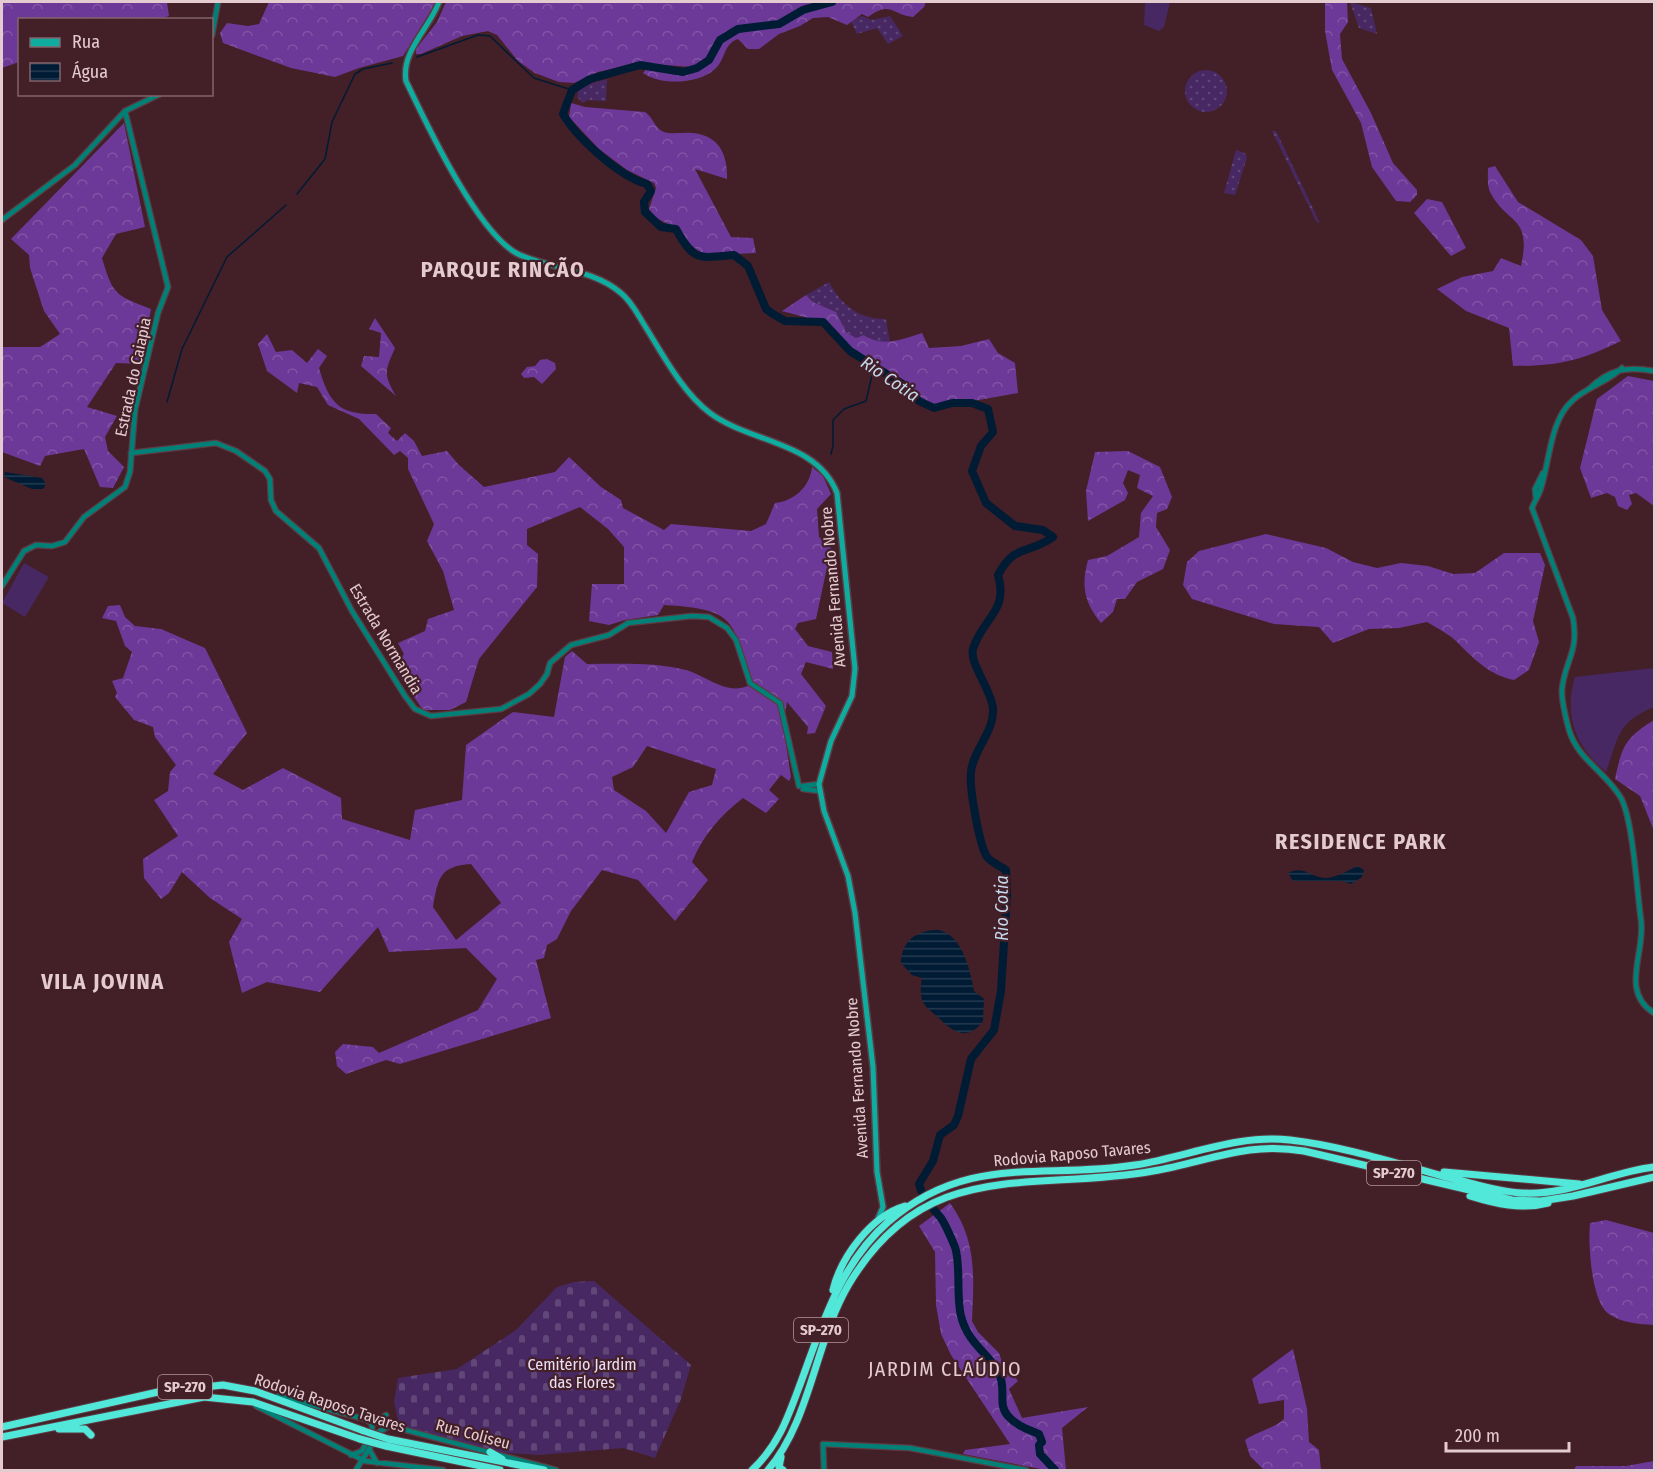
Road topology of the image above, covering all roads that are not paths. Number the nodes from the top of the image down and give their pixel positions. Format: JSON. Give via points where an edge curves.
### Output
{"nodes":[{"id":1,"x":218,"y":2,"type":"edge"},
{"id":2,"x":439,"y":2,"type":"edge"},
{"id":3,"x":213,"y":30,"type":"edge"},
{"id":4,"x":156,"y":96,"type":"edge"},
{"id":5,"x":125,"y":111,"type":"junction"},
{"id":6,"x":2,"y":220,"type":"edge"},
{"id":7,"x":1654,"y":371,"type":"edge"},
{"id":8,"x":130,"y":453,"type":"junction"},
{"id":9,"x":2,"y":586,"type":"edge"},
{"id":10,"x":819,"y":784,"type":"junction"},
{"id":11,"x":802,"y":787,"type":"junction"},
{"id":12,"x":820,"y":791,"type":"junction"},
{"id":13,"x":1654,"y":1013,"type":"edge"},
{"id":14,"x":1654,"y":1167,"type":"edge"},
{"id":15,"x":1420,"y":1170,"type":"junction"},
{"id":16,"x":1654,"y":1177,"type":"edge"},
{"id":17,"x":1582,"y":1185,"type":"junction"},
{"id":18,"x":882,"y":1198,"type":"junction"},
{"id":19,"x":915,"y":1203,"type":"junction"},
{"id":20,"x":897,"y":1208,"type":"junction"},
{"id":21,"x":876,"y":1223,"type":"junction"},
{"id":22,"x":831,"y":1302,"type":"junction"},
{"id":23,"x":255,"y":1390,"type":"junction"},
{"id":24,"x":237,"y":1399,"type":"junction"},
{"id":25,"x":386,"y":1415,"type":"dead end"},
{"id":26,"x":364,"y":1418,"type":"junction"},
{"id":27,"x":380,"y":1422,"type":"junction"},
{"id":28,"x":392,"y":1425,"type":"junction"},
{"id":29,"x":2,"y":1427,"type":"edge"},
{"id":30,"x":45,"y":1429,"type":"junction"},
{"id":31,"x":379,"y":1432,"type":"junction"},
{"id":32,"x":91,"y":1435,"type":"dead end"},
{"id":33,"x":2,"y":1437,"type":"edge"},
{"id":34,"x":387,"y":1443,"type":"junction"},
{"id":35,"x":369,"y":1449,"type":"junction"},
{"id":36,"x":783,"y":1451,"type":"junction"},
{"id":37,"x":489,"y":1452,"type":"junction"},
{"id":38,"x":346,"y":1454,"type":"junction"},
{"id":39,"x":353,"y":1457,"type":"junction"},
{"id":40,"x":363,"y":1461,"type":"junction"},
{"id":41,"x":510,"y":1463,"type":"junction"},
{"id":42,"x":379,"y":1465,"type":"junction"},
{"id":43,"x":357,"y":1469,"type":"edge"},
{"id":44,"x":443,"y":1470,"type":"edge"},
{"id":45,"x":500,"y":1470,"type":"edge"},
{"id":46,"x":544,"y":1470,"type":"edge"},
{"id":47,"x":556,"y":1470,"type":"edge"},
{"id":48,"x":752,"y":1470,"type":"edge"},
{"id":49,"x":768,"y":1470,"type":"edge"},
{"id":50,"x":783,"y":1470,"type":"edge"},
{"id":51,"x":824,"y":1470,"type":"edge"},
{"id":52,"x":1026,"y":1470,"type":"edge"}],
"edges":[{"from":1,"to":3,"type":"street"},
{"from":2,"to":10,"type":"main road","name":"Avenida Fernando Nobre","via":[[409,54],[404,71],[406,81],[473,207],[494,235],[518,254],[592,278],[621,293],[707,411],[740,430],[805,456],[831,477],[841,510],[855,669],[852,696],[831,741]]},
{"from":4,"to":5,"type":"street"},
{"from":5,"to":6,"type":"street","via":[[75,165]]},
{"from":5,"to":8,"type":"street","name":"Estrada do Caiapia","via":[[168,287],[135,410]]},
{"from":7,"to":13,"type":"street","via":[[1622,368],[1565,408],[1535,489],[1532,508],[1576,631],[1562,691],[1568,728],[1580,754],[1613,787],[1625,810],[1642,927],[1636,991]]},
{"from":8,"to":9,"type":"street","name":"Estrada do Caiapia","via":[[130,472],[124,487],[92,510],[65,542],[36,545],[24,551]]},
{"from":8,"to":11,"type":"street","name":"Estrada Normandia","via":[[216,443],[266,471],[276,511],[319,548],[352,611],[405,696],[415,709],[431,716],[501,708],[513,703],[540,684],[550,663],[571,645],[609,635],[628,623],[709,617],[733,634],[753,686],[780,703]]},
{"from":10,"to":11,"type":"street"},
{"from":10,"to":12,"type":"main road","name":"Avenida Fernando Nobre"},
{"from":11,"to":12,"type":"street"},
{"from":12,"to":18,"type":"main road","name":"Avenida Fernando Nobre","via":[[848,876],[855,913],[873,1067],[877,1172]]},
{"from":14,"to":17,"type":"highway","name":"Rodovia Raposo Tavares","number":"SP-270"},
{"from":15,"to":17,"type":"highway"},
{"from":15,"to":17,"type":"highway","name":"Rodovia Raposo Tavares","number":"SP-270","via":[[1523,1193]]},
{"from":15,"to":19,"type":"highway","name":"Rodovia Raposo Tavares","number":"SP-270","via":[[1310,1143],[1258,1138],[1118,1167],[993,1173],[932,1193]]},
{"from":16,"to":36,"type":"highway","name":"Rodovia Raposo Tavares","number":"SP-270","via":[[1534,1206],[1509,1206],[1304,1151],[1272,1147],[1239,1150],[1151,1172],[992,1184],[966,1190],[921,1211],[880,1244],[848,1285]]},
{"from":18,"to":20,"type":"main road","via":[[887,1205]]},
{"from":18,"to":21,"type":"main road","via":[[882,1211]]},
{"from":19,"to":20,"type":"highway"},
{"from":19,"to":22,"type":"highway","name":"Rodovia Raposo Tavares","number":"SP-270","via":[[867,1243]]},
{"from":20,"to":21,"type":"highway"},
{"from":21,"to":22,"type":"highway","via":[[842,1265]]},
{"from":22,"to":48,"type":"highway","name":"Rodovia Raposo Tavares","number":"SP-270","via":[[780,1438]]},
{"from":23,"to":26,"type":"street","name":"Rua Coliseu"},
{"from":23,"to":29,"type":"highway","name":"Rodovia Raposo Tavares","number":"SP-270","via":[[223,1385],[175,1389]]},
{"from":23,"to":34,"type":"highway","name":"Rodovia Raposo Tavares","number":"SP-270","bridge":true},
{"from":24,"to":30,"type":"highway","name":"Rodovia Raposo Tavares","number":"SP-270","via":[[190,1399]]},
{"from":24,"to":34,"type":"highway","name":"Rodovia Raposo Tavares","number":"SP-270","bridge":true,"via":[[360,1439]]},
{"from":24,"to":38,"type":"street","via":[[279,1416]]},
{"from":25,"to":27,"type":"street"},
{"from":26,"to":27,"type":"street","name":"Rua Coliseu"},
{"from":26,"to":38,"type":"street","via":[[373,1428],[366,1445],[358,1454]]},
{"from":27,"to":28,"type":"street","name":"Rua Coliseu"},
{"from":27,"to":31,"type":"street"},
{"from":28,"to":31,"type":"street"},
{"from":28,"to":37,"type":"street","name":"Rua Coliseu"},
{"from":30,"to":32,"type":"highway","via":[[85,1429]]},
{"from":30,"to":33,"type":"highway","name":"Rodovia Raposo Tavares","number":"SP-270"},
{"from":31,"to":35,"type":"street"},
{"from":34,"to":41,"type":"highway","name":"Rodovia Raposo Tavares","number":"SP-270"},
{"from":34,"to":45,"type":"highway","name":"Rodovia Raposo Tavares","number":"SP-270"},
{"from":35,"to":40,"type":"street"},
{"from":35,"to":42,"type":"street"},
{"from":36,"to":49,"type":"highway","name":"Rodovia Raposo Tavares","number":"SP-270"},
{"from":36,"to":50,"type":"highway","via":[[779,1464]]},
{"from":37,"to":41,"type":"highway"},
{"from":37,"to":47,"type":"street","name":"Rua Coliseu"},
{"from":38,"to":39,"type":"street"},
{"from":39,"to":40,"type":"street"},
{"from":39,"to":43,"type":"street"},
{"from":40,"to":42,"type":"street"},
{"from":40,"to":43,"type":"street"},
{"from":41,"to":46,"type":"highway","name":"Rodovia Raposo Tavares","number":"SP-270"},
{"from":42,"to":44,"type":"street"},
{"from":51,"to":52,"type":"street","via":[[824,1444],[910,1448]]}]}
